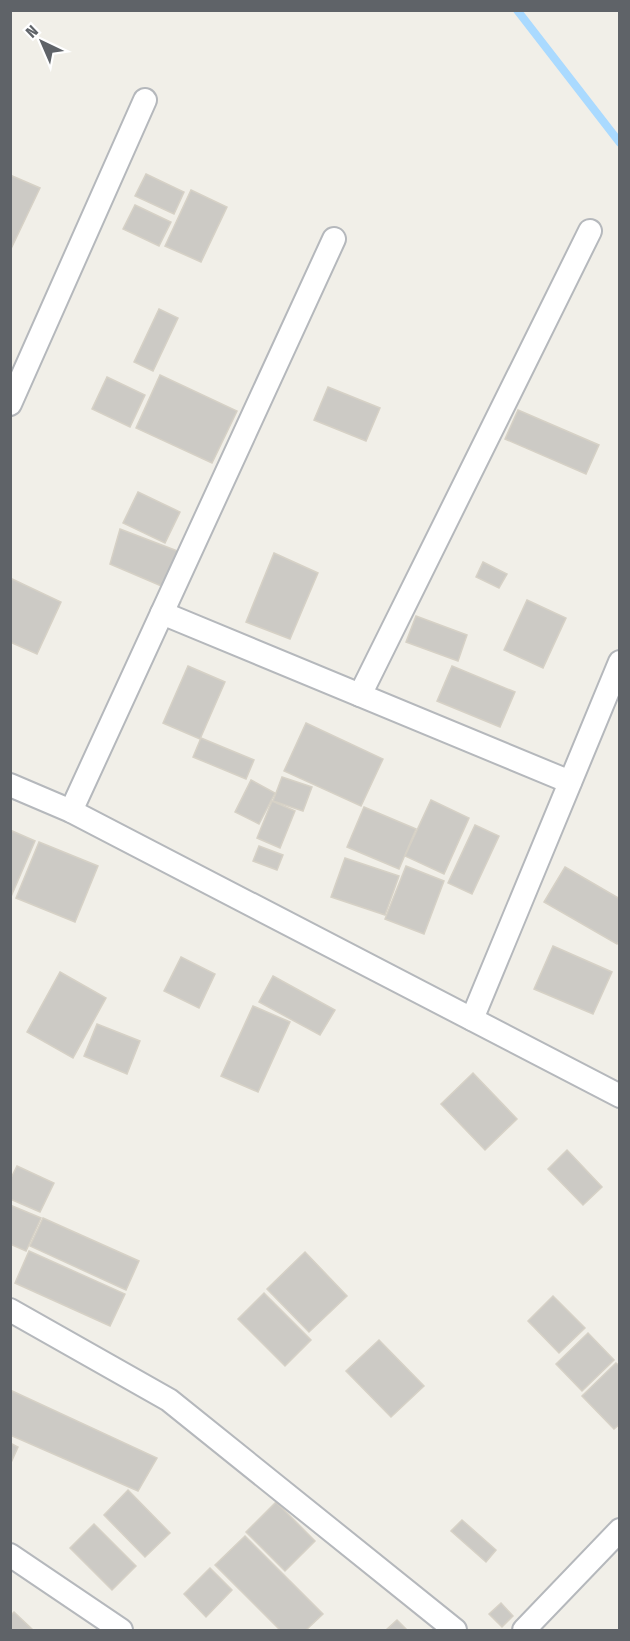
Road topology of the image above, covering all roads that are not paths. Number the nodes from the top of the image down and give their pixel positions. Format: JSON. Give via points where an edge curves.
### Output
{"nodes":[{"id":1,"x":145,"y":100,"type":"dead end"},
{"id":2,"x":590,"y":231,"type":"dead end"},
{"id":3,"x":334,"y":239,"type":"dead end"},
{"id":4,"x":10,"y":404,"type":"edge"},
{"id":5,"x":162,"y":613,"type":"junction"},
{"id":6,"x":620,"y":662,"type":"edge"},
{"id":7,"x":360,"y":695,"type":"junction"},
{"id":8,"x":570,"y":782,"type":"junction"},
{"id":9,"x":10,"y":784,"type":"edge"},
{"id":10,"x":71,"y":811,"type":"junction"},
{"id":11,"x":472,"y":1019,"type":"junction"},
{"id":12,"x":620,"y":1096,"type":"edge"},
{"id":13,"x":10,"y":1310,"type":"edge"},
{"id":14,"x":620,"y":1530,"type":"edge"},
{"id":15,"x":10,"y":1555,"type":"edge"},
{"id":16,"x":121,"y":1630,"type":"edge"},
{"id":17,"x":455,"y":1630,"type":"edge"},
{"id":18,"x":524,"y":1630,"type":"edge"}],
"edges":[{"from":1,"to":4,"type":"street"},
{"from":2,"to":7,"type":"street"},
{"from":3,"to":5,"type":"street"},
{"from":5,"to":7,"type":"street"},
{"from":5,"to":10,"type":"street"},
{"from":6,"to":8,"type":"street"},
{"from":7,"to":8,"type":"street"},
{"from":8,"to":11,"type":"street"},
{"from":9,"to":10,"type":"street"},
{"from":10,"to":11,"type":"street"},
{"from":11,"to":12,"type":"street"},
{"from":13,"to":17,"type":"street","via":[[169,1400]]},
{"from":14,"to":18,"type":"street"},
{"from":15,"to":16,"type":"street"}]}
